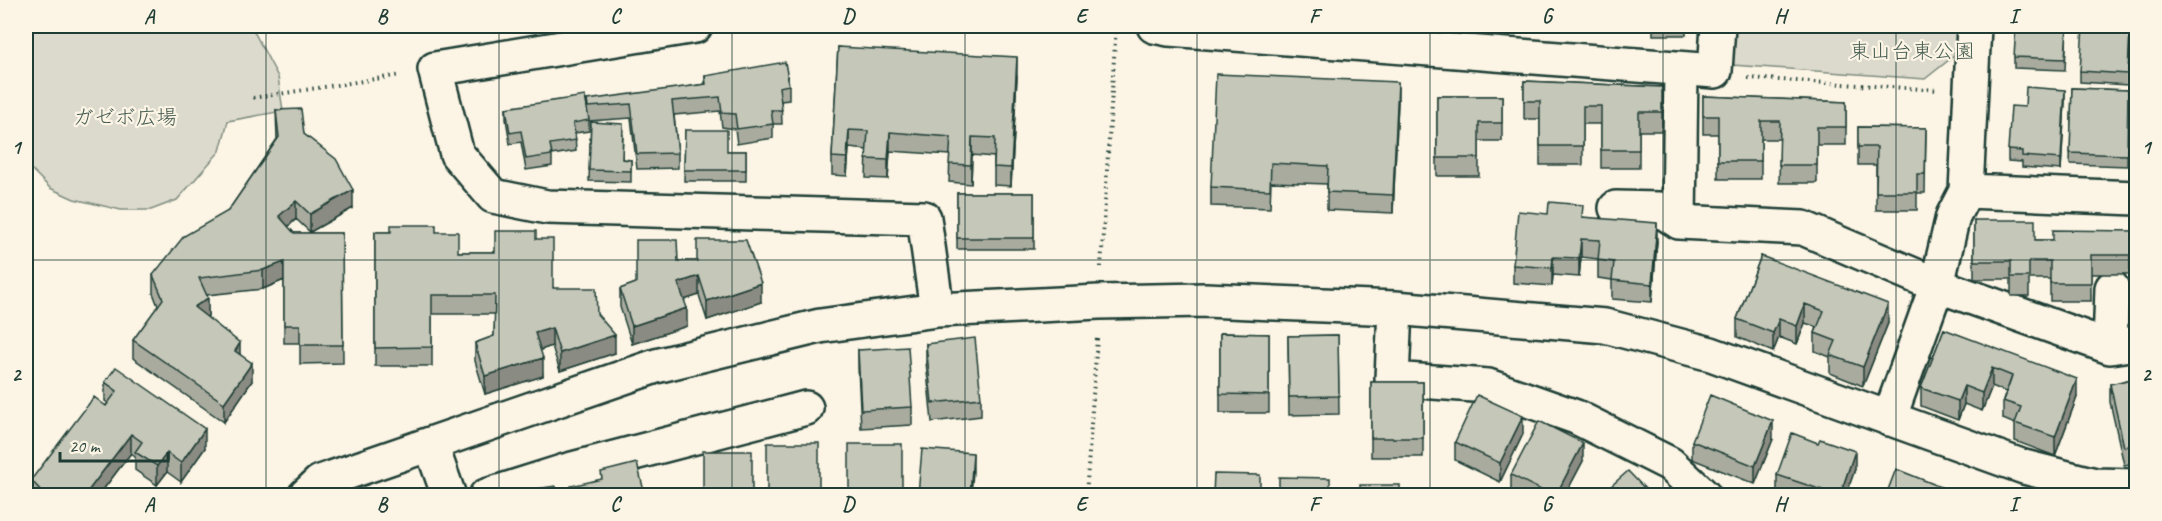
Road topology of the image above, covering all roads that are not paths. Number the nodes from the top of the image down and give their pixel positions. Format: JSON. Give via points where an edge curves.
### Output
{"nodes":[{"id":1,"x":695,"y":26,"type":"edge"},
{"id":2,"x":1154,"y":26,"type":"edge"},
{"id":3,"x":1718,"y":26,"type":"edge"},
{"id":4,"x":1974,"y":26,"type":"edge"},
{"id":5,"x":1682,"y":69,"type":"junction"},
{"id":6,"x":1966,"y":191,"type":"junction"},
{"id":7,"x":2136,"y":198,"type":"edge"},
{"id":8,"x":1616,"y":208,"type":"dead end"},
{"id":9,"x":1678,"y":222,"type":"junction"},
{"id":10,"x":1937,"y":285,"type":"junction"},
{"id":11,"x":2112,"y":288,"type":"dead end"},
{"id":12,"x":1395,"y":308,"type":"junction"},
{"id":13,"x":937,"y":310,"type":"junction"},
{"id":14,"x":2123,"y":345,"type":"edge"},
{"id":15,"x":806,"y":408,"type":"dead end"},
{"id":16,"x":1890,"y":419,"type":"junction"},
{"id":17,"x":431,"y":445,"type":"junction"},
{"id":18,"x":2136,"y":486,"type":"edge"},
{"id":19,"x":305,"y":495,"type":"edge"},
{"id":20,"x":449,"y":495,"type":"edge"},
{"id":21,"x":486,"y":495,"type":"edge"},
{"id":22,"x":1704,"y":495,"type":"edge"}],
"edges":[{"from":1,"to":13,"type":"street","via":[[435,69],[458,154],[493,196],[547,207],[924,218]]},
{"from":2,"to":5,"type":"street"},
{"from":3,"to":5,"type":"street","via":[[1715,72]]},
{"from":4,"to":6,"type":"street"},
{"from":5,"to":9,"type":"street"},
{"from":6,"to":7,"type":"street"},
{"from":6,"to":10,"type":"street","via":[[1953,216]]},
{"from":8,"to":9,"type":"street","via":[[1659,209]]},
{"from":9,"to":10,"type":"street","via":[[1803,228]]},
{"from":10,"to":14,"type":"street"},
{"from":10,"to":16,"type":"street"},
{"from":11,"to":14,"type":"street"},
{"from":12,"to":13,"type":"street","via":[[1205,300]]},
{"from":12,"to":16,"type":"street","via":[[1605,326],[1712,354]]},
{"from":12,"to":22,"type":"street","via":[[1392,379],[1488,386],[1576,417],[1670,464]]},
{"from":13,"to":17,"type":"street","via":[[820,326],[656,366]]},
{"from":15,"to":21,"type":"street"},
{"from":16,"to":18,"type":"street","via":[[2024,467],[2095,485]]},
{"from":17,"to":19,"type":"street","via":[[320,482]]},
{"from":17,"to":20,"type":"street"}]}
